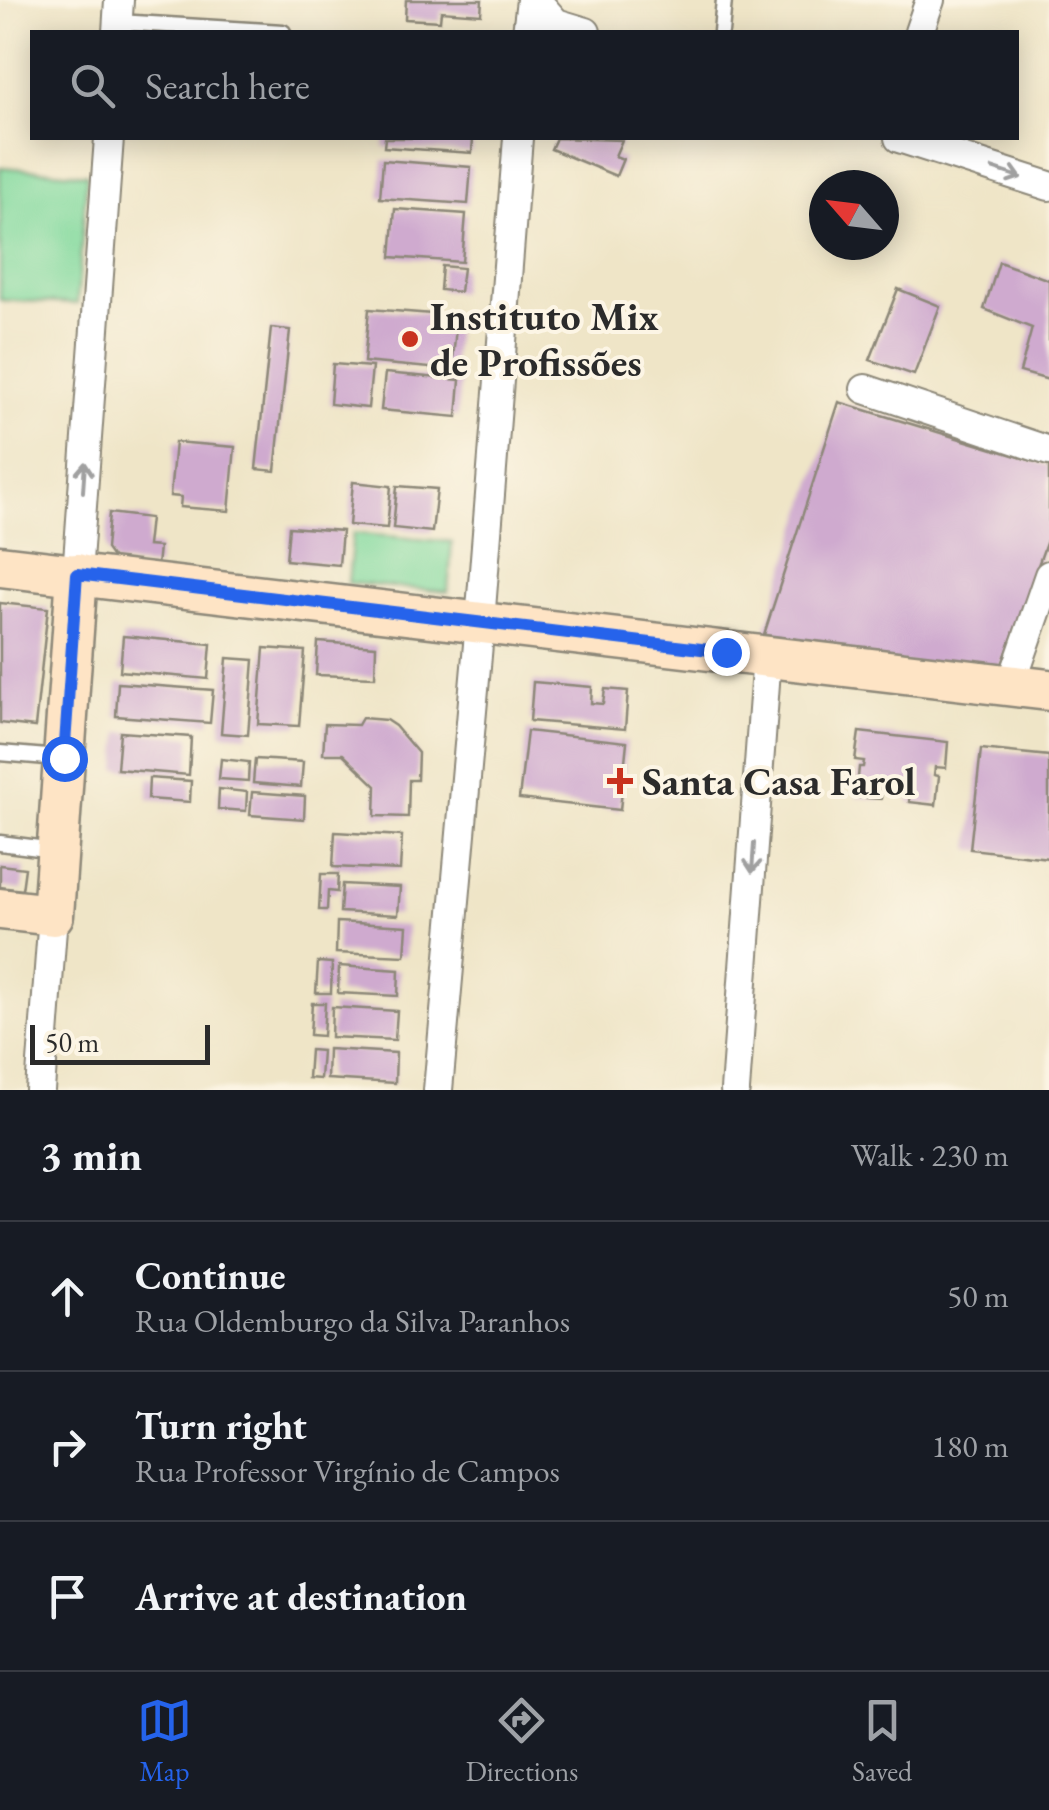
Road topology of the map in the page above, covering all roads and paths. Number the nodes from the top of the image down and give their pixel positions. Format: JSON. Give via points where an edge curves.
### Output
{"nodes":[{"id":1,"x":533,"y":0,"type":"edge"},
{"id":2,"x":724,"y":0,"type":"edge"},
{"id":3,"x":930,"y":0,"type":"edge"},
{"id":4,"x":118,"y":18,"type":"edge"},
{"id":5,"x":550,"y":28,"type":"edge"},
{"id":6,"x":260,"y":30,"type":"edge"},
{"id":7,"x":526,"y":30,"type":"edge"},
{"id":8,"x":720,"y":30,"type":"edge"},
{"id":9,"x":920,"y":30,"type":"edge"},
{"id":10,"x":109,"y":140,"type":"edge"},
{"id":11,"x":518,"y":140,"type":"edge"},
{"id":12,"x":905,"y":140,"type":"edge"},
{"id":13,"x":1049,"y":186,"type":"edge"},
{"id":14,"x":864,"y":389,"type":"dead end"},
{"id":15,"x":1049,"y":451,"type":"edge"},
{"id":16,"x":0,"y":566,"type":"edge"},
{"id":17,"x":77,"y":574,"type":"junction"},
{"id":18,"x":1049,"y":575,"type":"edge"},
{"id":19,"x":480,"y":622,"type":"junction"},
{"id":20,"x":768,"y":656,"type":"junction"},
{"id":21,"x":1030,"y":688,"type":"edge"},
{"id":22,"x":0,"y":753,"type":"edge"},
{"id":23,"x":64,"y":758,"type":"junction"},
{"id":24,"x":0,"y":844,"type":"edge"},
{"id":25,"x":58,"y":850,"type":"junction"},
{"id":26,"x":0,"y":908,"type":"edge"},
{"id":27,"x":53,"y":915,"type":"junction"},
{"id":28,"x":40,"y":1090,"type":"edge"},
{"id":29,"x":438,"y":1090,"type":"edge"},
{"id":30,"x":736,"y":1090,"type":"edge"}],
"edges":[{"from":1,"to":5,"type":"street"},
{"from":1,"to":7,"type":"street"},
{"from":2,"to":8,"type":"lane"},
{"from":3,"to":9,"type":"street"},
{"from":4,"to":6,"type":"lane"},
{"from":17,"to":10,"type":"street","one_way":true},
{"from":11,"to":19,"type":"street"},
{"from":12,"to":13,"type":"street","one_way":true},
{"from":14,"to":15,"type":"street"},
{"from":16,"to":17,"type":"street"},
{"from":17,"to":19,"type":"street"},
{"from":17,"to":23,"type":"street"},
{"from":18,"to":21,"type":"street"},
{"from":19,"to":20,"type":"street"},
{"from":19,"to":29,"type":"street"},
{"from":20,"to":21,"type":"street"},
{"from":20,"to":30,"type":"street","one_way":true},
{"from":22,"to":23,"type":"lane"},
{"from":23,"to":25,"type":"street"},
{"from":24,"to":25,"type":"lane"},
{"from":25,"to":27,"type":"street"},
{"from":26,"to":27,"type":"street"},
{"from":27,"to":28,"type":"street"}]}
